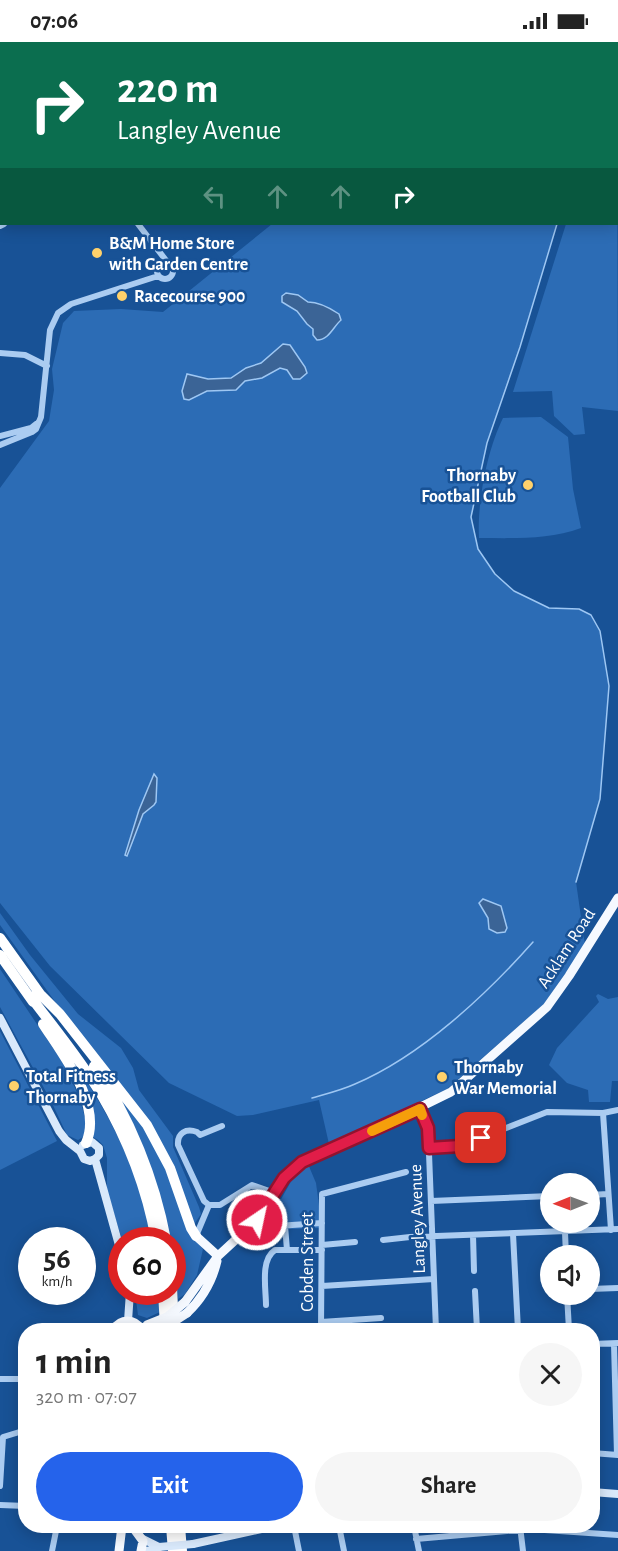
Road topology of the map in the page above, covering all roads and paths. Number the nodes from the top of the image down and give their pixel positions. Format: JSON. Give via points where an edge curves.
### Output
{"nodes":[{"id":1,"x":139,"y":225,"type":"edge"},
{"id":2,"x":156,"y":247,"type":"junction"},
{"id":3,"x":169,"y":264,"type":"junction"},
{"id":4,"x":159,"y":265,"type":"junction"},
{"id":5,"x":158,"y":276,"type":"junction"},
{"id":6,"x":0,"y":352,"type":"edge"},
{"id":7,"x":47,"y":366,"type":"junction"},
{"id":8,"x":39,"y":422,"type":"junction"},
{"id":9,"x":0,"y":436,"type":"edge"},
{"id":10,"x":0,"y":445,"type":"edge"},
{"id":11,"x":618,"y":898,"type":"edge"},
{"id":12,"x":0,"y":938,"type":"edge"},
{"id":13,"x":0,"y":955,"type":"edge"},
{"id":14,"x":35,"y":995,"type":"junction"},
{"id":15,"x":0,"y":1018,"type":"edge"},
{"id":16,"x":420,"y":1109,"type":"junction"},
{"id":17,"x":618,"y":1110,"type":"edge"},
{"id":18,"x":603,"y":1113,"type":"junction"},
{"id":19,"x":222,"y":1126,"type":"dead end"},
{"id":20,"x":83,"y":1147,"type":"junction"},
{"id":21,"x":429,"y":1148,"type":"junction"},
{"id":22,"x":95,"y":1160,"type":"junction"},
{"id":23,"x":406,"y":1172,"type":"dead end"},
{"id":24,"x":275,"y":1193,"type":"junction"},
{"id":25,"x":600,"y":1194,"type":"edge"},
{"id":26,"x":608,"y":1194,"type":"junction"},
{"id":27,"x":540,"y":1196,"type":"edge"},
{"id":28,"x":431,"y":1201,"type":"junction"},
{"id":29,"x":209,"y":1204,"type":"junction"},
{"id":30,"x":322,"y":1223,"type":"junction"},
{"id":31,"x":277,"y":1226,"type":"dead end"},
{"id":32,"x":285,"y":1226,"type":"junction"},
{"id":33,"x":114,"y":1227,"type":"edge"},
{"id":34,"x":152,"y":1227,"type":"edge"},
{"id":35,"x":162,"y":1227,"type":"edge"},
{"id":36,"x":614,"y":1230,"type":"edge"},
{"id":37,"x":540,"y":1233,"type":"edge"},
{"id":38,"x":513,"y":1234,"type":"junction"},
{"id":39,"x":473,"y":1235,"type":"junction"},
{"id":40,"x":196,"y":1236,"type":"junction"},
{"id":41,"x":432,"y":1236,"type":"junction"},
{"id":42,"x":383,"y":1240,"type":"dead end"},
{"id":43,"x":355,"y":1242,"type":"dead end"},
{"id":44,"x":322,"y":1247,"type":"junction"},
{"id":45,"x":286,"y":1250,"type":"junction"},
{"id":46,"x":218,"y":1256,"type":"junction"},
{"id":47,"x":474,"y":1271,"type":"dead end"},
{"id":48,"x":434,"y":1279,"type":"junction"},
{"id":49,"x":258,"y":1286,"type":"dead end"},
{"id":50,"x":266,"y":1286,"type":"junction"},
{"id":51,"x":322,"y":1286,"type":"junction"},
{"id":52,"x":618,"y":1288,"type":"edge"},
{"id":53,"x":600,"y":1289,"type":"edge"},
{"id":54,"x":475,"y":1291,"type":"dead end"},
{"id":55,"x":134,"y":1305,"type":"edge"},
{"id":56,"x":164,"y":1305,"type":"edge"},
{"id":57,"x":173,"y":1305,"type":"edge"},
{"id":58,"x":266,"y":1305,"type":"dead end"},
{"id":59,"x":568,"y":1305,"type":"edge"},
{"id":60,"x":381,"y":1318,"type":"dead end"},
{"id":61,"x":321,"y":1322,"type":"joint"},
{"id":62,"x":138,"y":1323,"type":"edge"},
{"id":63,"x":146,"y":1323,"type":"edge"},
{"id":64,"x":165,"y":1323,"type":"edge"},
{"id":65,"x":171,"y":1323,"type":"edge"},
{"id":66,"x":174,"y":1323,"type":"edge"},
{"id":67,"x":436,"y":1323,"type":"edge"},
{"id":68,"x":477,"y":1323,"type":"edge"},
{"id":69,"x":518,"y":1323,"type":"edge"},
{"id":70,"x":569,"y":1323,"type":"edge"},
{"id":71,"x":600,"y":1344,"type":"edge"},
{"id":72,"x":616,"y":1344,"type":"edge"},
{"id":73,"x":0,"y":1379,"type":"edge"},
{"id":74,"x":18,"y":1379,"type":"edge"},
{"id":75,"x":18,"y":1432,"type":"edge"},
{"id":76,"x":600,"y":1454,"type":"edge"},
{"id":77,"x":617,"y":1455,"type":"edge"},
{"id":78,"x":0,"y":1486,"type":"edge"},
{"id":79,"x":600,"y":1493,"type":"edge"},
{"id":80,"x":618,"y":1494,"type":"edge"},
{"id":81,"x":0,"y":1505,"type":"edge"},
{"id":82,"x":18,"y":1506,"type":"edge"},
{"id":83,"x":56,"y":1533,"type":"edge"},
{"id":84,"x":121,"y":1533,"type":"edge"},
{"id":85,"x":132,"y":1533,"type":"edge"},
{"id":86,"x":137,"y":1533,"type":"edge"},
{"id":87,"x":138,"y":1533,"type":"edge"},
{"id":88,"x":171,"y":1533,"type":"edge"},
{"id":89,"x":181,"y":1533,"type":"edge"},
{"id":90,"x":244,"y":1533,"type":"edge"},
{"id":91,"x":295,"y":1533,"type":"edge"},
{"id":92,"x":340,"y":1533,"type":"edge"},
{"id":93,"x":415,"y":1533,"type":"edge"},
{"id":94,"x":473,"y":1533,"type":"edge"},
{"id":95,"x":521,"y":1533,"type":"edge"},
{"id":96,"x":590,"y":1533,"type":"edge"},
{"id":97,"x":618,"y":1535,"type":"edge"},
{"id":98,"x":234,"y":1536,"type":"joint"},
{"id":99,"x":121,"y":1538,"type":"junction"},
{"id":100,"x":416,"y":1539,"type":"junction"},
{"id":101,"x":159,"y":1548,"type":"junction"},
{"id":102,"x":120,"y":1550,"type":"edge"},
{"id":103,"x":52,"y":1551,"type":"edge"},
{"id":104,"x":141,"y":1551,"type":"edge"},
{"id":105,"x":147,"y":1551,"type":"edge"},
{"id":106,"x":172,"y":1551,"type":"edge"},
{"id":107,"x":182,"y":1551,"type":"edge"},
{"id":108,"x":299,"y":1551,"type":"edge"},
{"id":109,"x":344,"y":1551,"type":"edge"},
{"id":110,"x":419,"y":1551,"type":"edge"},
{"id":111,"x":523,"y":1551,"type":"edge"}],
"edges":[{"from":1,"to":2,"type":"street"},
{"from":2,"to":3,"type":"street"},
{"from":2,"to":4,"type":"street"},
{"from":3,"to":4,"type":"street"},
{"from":3,"to":5,"type":"street","via":[[173,270],[170,276]]},
{"from":4,"to":5,"type":"street"},
{"from":5,"to":7,"type":"street","via":[[63,308],[50,330]]},
{"from":6,"to":7,"type":"street","via":[[25,355]]},
{"from":7,"to":8,"type":"street"},
{"from":8,"to":9,"type":"street"},
{"from":8,"to":10,"type":"street","via":[[32,432]]},
{"from":11,"to":16,"type":"main road","name":"Acklam Road","via":[[547,1007],[451,1092]]},
{"from":12,"to":14,"type":"highway"},
{"from":13,"to":14,"type":"highway"},
{"from":14,"to":20,"type":"highway","via":[[44,1025],[76,1076],[88,1105],[91,1133]]},
{"from":14,"to":34,"type":"highway","via":[[115,1119],[139,1177]]},
{"from":14,"to":35,"type":"highway","via":[[99,1073],[128,1125]]},
{"from":14,"to":40,"type":"highway","via":[[60,1014],[147,1125],[170,1168]]},
{"from":15,"to":20,"type":"main road","via":[[59,1131],[66,1140]]},
{"from":16,"to":21,"type":"street","name":"Langley Avenue","via":[[428,1128]]},
{"from":16,"to":24,"type":"main road","name":"Acklam Road","via":[[302,1162],[290,1170]]},
{"from":17,"to":18,"type":"street"},
{"from":18,"to":21,"type":"street","via":[[547,1113],[460,1146]]},
{"from":18,"to":26,"type":"street"},
{"from":19,"to":29,"type":"street","via":[[200,1135],[187,1130],[178,1140],[201,1196]]},
{"from":20,"to":22,"type":"main road","via":[[84,1160]]},
{"from":20,"to":22,"type":"main road","via":[[92,1142],[99,1149]]},
{"from":21,"to":28,"type":"street","name":"Langley Avenue"},
{"from":22,"to":33,"type":"main road"},
{"from":23,"to":30,"type":"street","name":"Cobden Street","via":[[322,1194]]},
{"from":24,"to":29,"type":"street","via":[[252,1185],[220,1205]]},
{"from":24,"to":46,"type":"main road","name":"Acklam Road","via":[[257,1220]]},
{"from":25,"to":26,"type":"street"},
{"from":26,"to":36,"type":"street"},
{"from":27,"to":28,"type":"street"},
{"from":28,"to":41,"type":"street","name":"Langley Avenue"},
{"from":29,"to":40,"type":"street"},
{"from":30,"to":32,"type":"street"},
{"from":30,"to":44,"type":"street","name":"Cobden Street"},
{"from":31,"to":32,"type":"street"},
{"from":32,"to":45,"type":"street"},
{"from":37,"to":38,"type":"street"},
{"from":38,"to":39,"type":"street"},
{"from":38,"to":69,"type":"street"},
{"from":39,"to":41,"type":"street"},
{"from":39,"to":47,"type":"street"},
{"from":40,"to":46,"type":"main road"},
{"from":41,"to":42,"type":"street"},
{"from":41,"to":48,"type":"street","name":"Langley Avenue"},
{"from":43,"to":44,"type":"street"},
{"from":44,"to":45,"type":"street"},
{"from":44,"to":51,"type":"street","name":"Cobden Street"},
{"from":45,"to":50,"type":"street","via":[[269,1254]]},
{"from":46,"to":63,"type":"main road","name":"Acklam Road","bridge":true,"via":[[185,1302],[167,1317]]},
{"from":46,"to":65,"type":"main road","bridge":true,"via":[[204,1294],[187,1313]]},
{"from":48,"to":51,"type":"street"},
{"from":48,"to":67,"type":"street","name":"Langley Avenue"},
{"from":49,"to":50,"type":"street"},
{"from":50,"to":58,"type":"street"},
{"from":51,"to":61,"type":"street","name":"Cobden Street"},
{"from":52,"to":53,"type":"street"},
{"from":54,"to":68,"type":"street"},
{"from":55,"to":62,"type":"main road"},
{"from":56,"to":64,"type":"highway"},
{"from":57,"to":66,"type":"highway"},
{"from":59,"to":70,"type":"street"},
{"from":60,"to":61,"type":"street"},
{"from":71,"to":72,"type":"street"},
{"from":72,"to":77,"type":"street"},
{"from":73,"to":74,"type":"street"},
{"from":75,"to":78,"type":"street","via":[[3,1437]]},
{"from":76,"to":77,"type":"street"},
{"from":79,"to":80,"type":"main road"},
{"from":81,"to":82,"type":"street"},
{"from":83,"to":103,"type":"street"},
{"from":84,"to":99,"type":"main road"},
{"from":85,"to":99,"type":"main road"},
{"from":86,"to":104,"type":"main road"},
{"from":87,"to":101,"type":"main road"},
{"from":88,"to":106,"type":"highway"},
{"from":89,"to":107,"type":"highway"},
{"from":90,"to":98,"type":"main road"},
{"from":91,"to":108,"type":"street"},
{"from":92,"to":109,"type":"street"},
{"from":93,"to":100,"type":"street"},
{"from":94,"to":100,"type":"street"},
{"from":95,"to":111,"type":"street"},
{"from":96,"to":97,"type":"street"},
{"from":98,"to":101,"type":"main road","bridge":true},
{"from":99,"to":102,"type":"main road"},
{"from":100,"to":110,"type":"street"},
{"from":101,"to":105,"type":"main road"}]}
